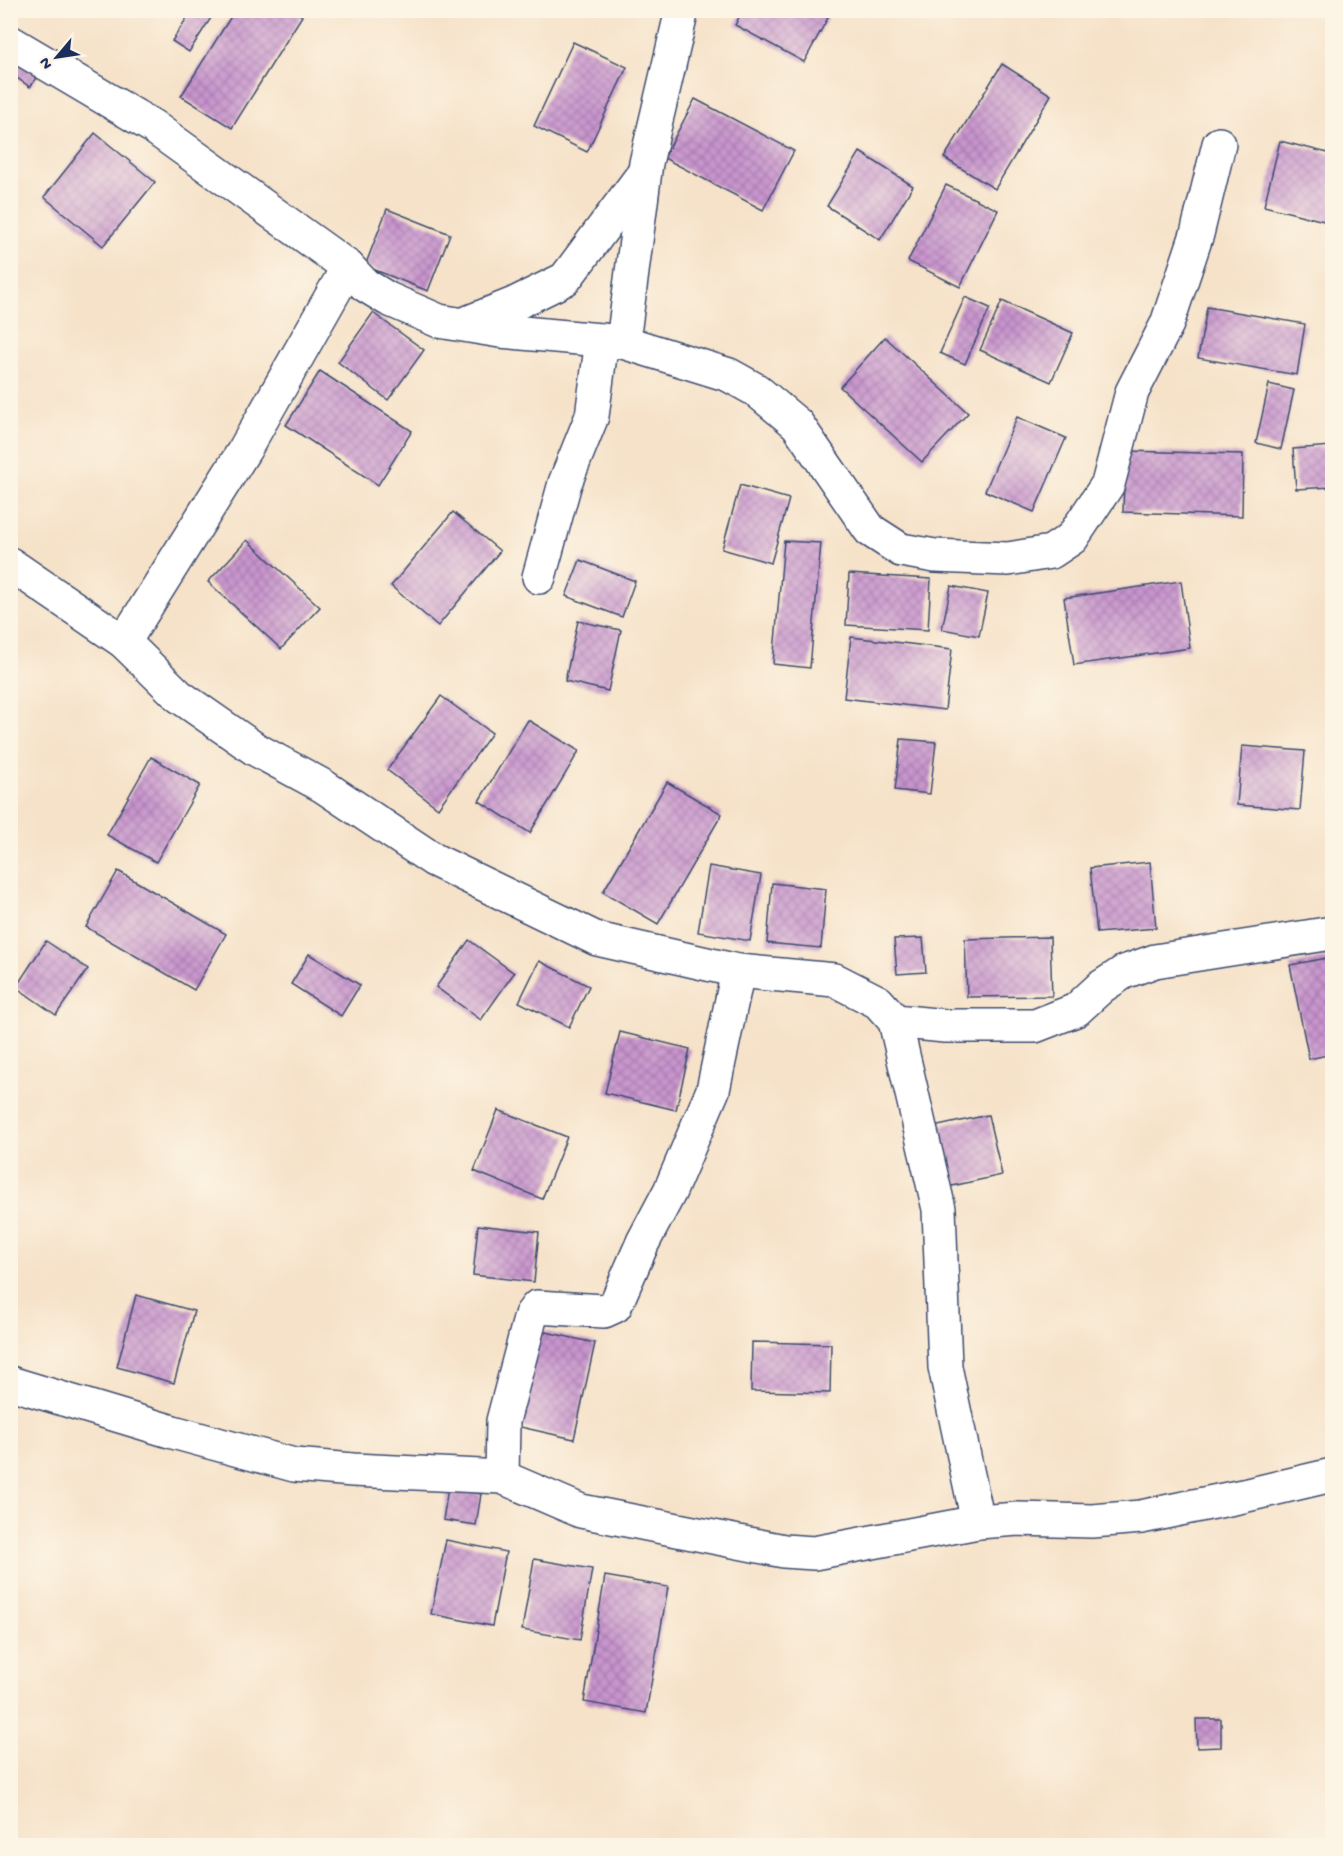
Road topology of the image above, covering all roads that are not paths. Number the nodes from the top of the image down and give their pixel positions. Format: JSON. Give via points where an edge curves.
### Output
{"nodes":[{"id":1,"x":682,"y":10,"type":"edge"},
{"id":2,"x":10,"y":42,"type":"edge"},
{"id":3,"x":1220,"y":144,"type":"dead end"},
{"id":4,"x":644,"y":172,"type":"junction"},
{"id":5,"x":348,"y":267,"type":"junction"},
{"id":6,"x":464,"y":324,"type":"junction"},
{"id":7,"x":613,"y":341,"type":"junction"},
{"id":8,"x":10,"y":564,"type":"edge"},
{"id":9,"x":539,"y":577,"type":"dead end"},
{"id":10,"x":124,"y":642,"type":"junction"},
{"id":11,"x":1332,"y":933,"type":"edge"},
{"id":12,"x":738,"y":972,"type":"junction"},
{"id":13,"x":895,"y":1021,"type":"junction"},
{"id":14,"x":10,"y":1383,"type":"edge"},
{"id":15,"x":1332,"y":1475,"type":"edge"},
{"id":16,"x":502,"y":1477,"type":"junction"},
{"id":17,"x":978,"y":1521,"type":"junction"}],
"edges":[{"from":1,"to":4,"type":"street"},
{"from":2,"to":5,"type":"street","via":[[152,126]]},
{"from":3,"to":7,"type":"street","via":[[1197,234],[1167,324],[1132,392],[1108,484],[1072,538],[1051,552],[1008,559],[901,550],[870,530],[797,424],[756,390],[729,375]]},
{"from":4,"to":6,"type":"street","via":[[565,279]]},
{"from":4,"to":7,"type":"street"},
{"from":5,"to":6,"type":"street","via":[[365,285],[388,299],[439,321]]},
{"from":5,"to":10,"type":"street","via":[[245,449]]},
{"from":6,"to":7,"type":"street"},
{"from":7,"to":9,"type":"street","via":[[592,416],[565,483]]},
{"from":8,"to":10,"type":"street"},
{"from":10,"to":12,"type":"street","via":[[179,696],[255,749],[323,786],[434,860],[597,939]]},
{"from":11,"to":13,"type":"street","via":[[1155,961],[1124,972],[1076,1010],[1035,1026],[945,1026]]},
{"from":12,"to":13,"type":"street","via":[[835,980],[878,1002]]},
{"from":12,"to":16,"type":"street","via":[[713,1090],[615,1306],[603,1311],[537,1307],[531,1315],[503,1421]]},
{"from":13,"to":17,"type":"street","via":[[939,1209],[945,1367]]},
{"from":14,"to":16,"type":"street","via":[[294,1465]]},
{"from":15,"to":17,"type":"street","via":[[1141,1517]]},
{"from":16,"to":17,"type":"street","via":[[581,1511],[784,1551],[814,1553]]}]}
